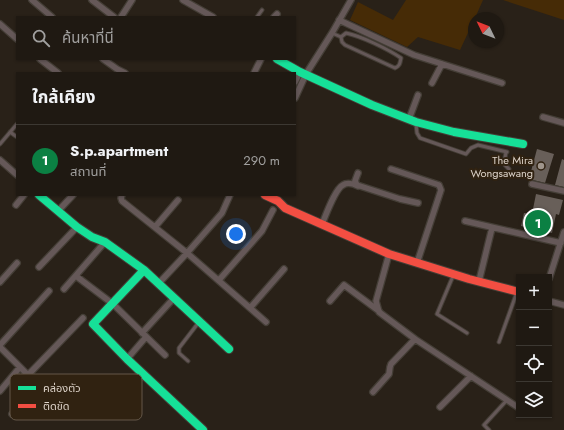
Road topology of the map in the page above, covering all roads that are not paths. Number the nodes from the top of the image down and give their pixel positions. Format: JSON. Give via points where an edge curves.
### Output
{"nodes":[{"id":1,"x":32,"y":0,"type":"edge"},
{"id":2,"x":92,"y":0,"type":"edge"},
{"id":3,"x":132,"y":0,"type":"edge"},
{"id":4,"x":183,"y":0,"type":"edge"},
{"id":5,"x":351,"y":0,"type":"edge"},
{"id":6,"x":262,"y":10,"type":"dead end"},
{"id":7,"x":51,"y":16,"type":"edge"},
{"id":8,"x":113,"y":16,"type":"edge"},
{"id":9,"x":122,"y":16,"type":"edge"},
{"id":10,"x":211,"y":16,"type":"edge"},
{"id":11,"x":258,"y":16,"type":"edge"},
{"id":12,"x":339,"y":20,"type":"junction"},
{"id":13,"x":0,"y":24,"type":"edge"},
{"id":14,"x":332,"y":33,"type":"junction"},
{"id":15,"x":342,"y":37,"type":"junction"},
{"id":16,"x":16,"y":38,"type":"edge"},
{"id":17,"x":41,"y":60,"type":"edge"},
{"id":18,"x":104,"y":60,"type":"edge"},
{"id":19,"x":260,"y":60,"type":"edge"},
{"id":20,"x":279,"y":60,"type":"edge"},
{"id":21,"x":442,"y":64,"type":"junction"},
{"id":22,"x":57,"y":72,"type":"edge"},
{"id":23,"x":123,"y":72,"type":"edge"},
{"id":24,"x":254,"y":72,"type":"edge"},
{"id":25,"x":303,"y":73,"type":"junction"},
{"id":26,"x":296,"y":81,"type":"edge"},
{"id":27,"x":432,"y":83,"type":"dead end"},
{"id":28,"x":502,"y":83,"type":"dead end"},
{"id":29,"x":296,"y":95,"type":"edge"},
{"id":30,"x":418,"y":95,"type":"dead end"},
{"id":31,"x":543,"y":117,"type":"dead end"},
{"id":32,"x":412,"y":120,"type":"junction"},
{"id":33,"x":564,"y":123,"type":"edge"},
{"id":34,"x":16,"y":125,"type":"edge"},
{"id":35,"x":10,"y":132,"type":"junction"},
{"id":36,"x":16,"y":136,"type":"edge"},
{"id":37,"x":0,"y":144,"type":"edge"},
{"id":38,"x":523,"y":144,"type":"dead end"},
{"id":39,"x":0,"y":160,"type":"edge"},
{"id":40,"x":509,"y":169,"type":"dead end"},
{"id":41,"x":391,"y":170,"type":"dead end"},
{"id":42,"x":358,"y":173,"type":"dead end"},
{"id":43,"x":16,"y":174,"type":"edge"},
{"id":44,"x":532,"y":184,"type":"dead end"},
{"id":45,"x":358,"y":186,"type":"junction"},
{"id":46,"x":564,"y":191,"type":"edge"},
{"id":47,"x":23,"y":196,"type":"edge"},
{"id":48,"x":40,"y":196,"type":"edge"},
{"id":49,"x":72,"y":196,"type":"edge"},
{"id":50,"x":122,"y":196,"type":"edge"},
{"id":51,"x":230,"y":196,"type":"edge"},
{"id":52,"x":267,"y":196,"type":"edge"},
{"id":53,"x":178,"y":200,"type":"dead end"},
{"id":54,"x":418,"y":203,"type":"dead end"},
{"id":55,"x":16,"y":205,"type":"dead end"},
{"id":56,"x":274,"y":210,"type":"dead end"},
{"id":57,"x":58,"y":211,"type":"junction"},
{"id":58,"x":465,"y":221,"type":"dead end"},
{"id":59,"x":322,"y":224,"type":"junction"},
{"id":60,"x":77,"y":227,"type":"junction"},
{"id":61,"x":155,"y":227,"type":"junction"},
{"id":62,"x":492,"y":228,"type":"junction"},
{"id":63,"x":564,"y":232,"type":"edge"},
{"id":64,"x":105,"y":242,"type":"junction"},
{"id":65,"x":561,"y":243,"type":"junction"},
{"id":66,"x":187,"y":253,"type":"junction"},
{"id":67,"x":390,"y":254,"type":"junction"},
{"id":68,"x":17,"y":263,"type":"dead end"},
{"id":69,"x":417,"y":263,"type":"junction"},
{"id":70,"x":39,"y":267,"type":"dead end"},
{"id":71,"x":284,"y":269,"type":"dead end"},
{"id":72,"x":144,"y":270,"type":"junction"},
{"id":73,"x":454,"y":274,"type":"junction"},
{"id":74,"x":551,"y":274,"type":"edge"},
{"id":75,"x":76,"y":276,"type":"junction"},
{"id":76,"x":219,"y":280,"type":"junction"},
{"id":77,"x":478,"y":281,"type":"junction"},
{"id":78,"x":0,"y":282,"type":"edge"},
{"id":79,"x":159,"y":283,"type":"junction"},
{"id":80,"x":64,"y":290,"type":"dead end"},
{"id":81,"x":49,"y":291,"type":"dead end"},
{"id":82,"x":516,"y":291,"type":"edge"},
{"id":83,"x":516,"y":297,"type":"edge"},
{"id":84,"x":174,"y":298,"type":"junction"},
{"id":85,"x":330,"y":301,"type":"dead end"},
{"id":86,"x":552,"y":302,"type":"edge"},
{"id":87,"x":113,"y":304,"type":"junction"},
{"id":88,"x":564,"y":305,"type":"edge"},
{"id":89,"x":250,"y":308,"type":"junction"},
{"id":90,"x":379,"y":312,"type":"junction"},
{"id":91,"x":83,"y":318,"type":"dead end"},
{"id":92,"x":200,"y":322,"type":"junction"},
{"id":93,"x":266,"y":322,"type":"dead end"},
{"id":94,"x":467,"y":333,"type":"dead end"},
{"id":95,"x":144,"y":335,"type":"junction"},
{"id":96,"x":415,"y":339,"type":"junction"},
{"id":97,"x":499,"y":342,"type":"dead end"},
{"id":98,"x":0,"y":346,"type":"edge"},
{"id":99,"x":229,"y":349,"type":"dead end"},
{"id":100,"x":165,"y":355,"type":"dead end"},
{"id":101,"x":127,"y":359,"type":"junction"},
{"id":102,"x":188,"y":361,"type":"dead end"},
{"id":103,"x":20,"y":367,"type":"junction"},
{"id":104,"x":14,"y":374,"type":"edge"},
{"id":105,"x":27,"y":374,"type":"edge"},
{"id":106,"x":29,"y":374,"type":"edge"},
{"id":107,"x":143,"y":374,"type":"joint"},
{"id":108,"x":471,"y":376,"type":"junction"},
{"id":109,"x":10,"y":379,"type":"edge"},
{"id":110,"x":0,"y":391,"type":"edge"},
{"id":111,"x":373,"y":392,"type":"dead end"},
{"id":112,"x":507,"y":400,"type":"junction"},
{"id":113,"x":516,"y":406,"type":"edge"},
{"id":114,"x":440,"y":407,"type":"dead end"},
{"id":115,"x":203,"y":430,"type":"edge"},
{"id":116,"x":489,"y":430,"type":"edge"}],
"edges":[{"from":1,"to":7,"type":"street"},
{"from":2,"to":8,"type":"street"},
{"from":3,"to":9,"type":"street"},
{"from":4,"to":10,"type":"street"},
{"from":5,"to":12,"type":"street"},
{"from":6,"to":11,"type":"lane"},
{"from":12,"to":14,"type":"street"},
{"from":12,"to":21,"type":"street","via":[[414,55]]},
{"from":13,"to":16,"type":"street"},
{"from":14,"to":15,"type":"lane"},
{"from":14,"to":25,"type":"street"},
{"from":15,"to":15,"type":"lane","via":[[345,45],[395,68],[399,66],[401,58],[394,54],[357,36],[346,33]]},
{"from":17,"to":22,"type":"street"},
{"from":18,"to":23,"type":"street"},
{"from":19,"to":24,"type":"street"},
{"from":20,"to":25,"type":"street"},
{"from":21,"to":27,"type":"street"},
{"from":21,"to":28,"type":"street"},
{"from":25,"to":26,"type":"street"},
{"from":25,"to":29,"type":"street"},
{"from":25,"to":32,"type":"street","via":[[372,105]]},
{"from":30,"to":32,"type":"street"},
{"from":31,"to":33,"type":"street"},
{"from":32,"to":38,"type":"street","via":[[454,132]]},
{"from":32,"to":40,"type":"lane","via":[[420,138],[442,146],[466,154],[478,145],[507,152],[504,164]]},
{"from":34,"to":35,"type":"lane"},
{"from":35,"to":36,"type":"lane"},
{"from":35,"to":37,"type":"lane"},
{"from":39,"to":43,"type":"street"},
{"from":41,"to":69,"type":"street","via":[[439,185],[441,190]]},
{"from":42,"to":45,"type":"street","via":[[355,181]]},
{"from":44,"to":46,"type":"street"},
{"from":45,"to":54,"type":"street"},
{"from":45,"to":59,"type":"street","via":[[343,184]]},
{"from":47,"to":55,"type":"street"},
{"from":48,"to":57,"type":"street"},
{"from":49,"to":57,"type":"street"},
{"from":50,"to":61,"type":"street","via":[[122,201]]},
{"from":51,"to":66,"type":"street","via":[[222,213]]},
{"from":52,"to":59,"type":"street","via":[[285,208]]},
{"from":53,"to":61,"type":"street"},
{"from":56,"to":76,"type":"street","via":[[262,231]]},
{"from":57,"to":60,"type":"street"},
{"from":58,"to":62,"type":"street"},
{"from":59,"to":67,"type":"street"},
{"from":60,"to":64,"type":"street"},
{"from":60,"to":70,"type":"street"},
{"from":61,"to":66,"type":"street"},
{"from":62,"to":65,"type":"street"},
{"from":62,"to":77,"type":"street"},
{"from":63,"to":65,"type":"street"},
{"from":64,"to":72,"type":"street"},
{"from":64,"to":75,"type":"street"},
{"from":65,"to":74,"type":"street"},
{"from":66,"to":76,"type":"street"},
{"from":66,"to":79,"type":"street"},
{"from":67,"to":69,"type":"street"},
{"from":67,"to":90,"type":"street","via":[[376,301]]},
{"from":68,"to":78,"type":"street"},
{"from":69,"to":73,"type":"street"},
{"from":71,"to":89,"type":"street"},
{"from":72,"to":79,"type":"street"},
{"from":72,"to":87,"type":"street"},
{"from":73,"to":77,"type":"street"},
{"from":73,"to":94,"type":"lane","via":[[437,314]]},
{"from":75,"to":80,"type":"street"},
{"from":75,"to":87,"type":"street"},
{"from":76,"to":89,"type":"street"},
{"from":77,"to":82,"type":"street"},
{"from":79,"to":84,"type":"street"},
{"from":81,"to":98,"type":"street"},
{"from":83,"to":97,"type":"lane"},
{"from":84,"to":92,"type":"street"},
{"from":84,"to":95,"type":"street"},
{"from":85,"to":90,"type":"street","via":[[344,285]]},
{"from":86,"to":88,"type":"street"},
{"from":87,"to":95,"type":"street"},
{"from":87,"to":101,"type":"street","via":[[93,324]]},
{"from":89,"to":93,"type":"street"},
{"from":90,"to":96,"type":"street"},
{"from":91,"to":106,"type":"street"},
{"from":92,"to":99,"type":"street"},
{"from":92,"to":102,"type":"lane","via":[[179,348],[179,352]]},
{"from":95,"to":100,"type":"street"},
{"from":95,"to":101,"type":"street"},
{"from":96,"to":108,"type":"street"},
{"from":96,"to":111,"type":"street","via":[[391,364],[389,374]]},
{"from":98,"to":103,"type":"street"},
{"from":101,"to":107,"type":"street"},
{"from":103,"to":104,"type":"street"},
{"from":103,"to":105,"type":"street"},
{"from":107,"to":115,"type":"street"},
{"from":108,"to":112,"type":"street"},
{"from":108,"to":114,"type":"street"},
{"from":109,"to":110,"type":"street"},
{"from":112,"to":113,"type":"street"},
{"from":112,"to":116,"type":"lane","via":[[484,425]]}]}
